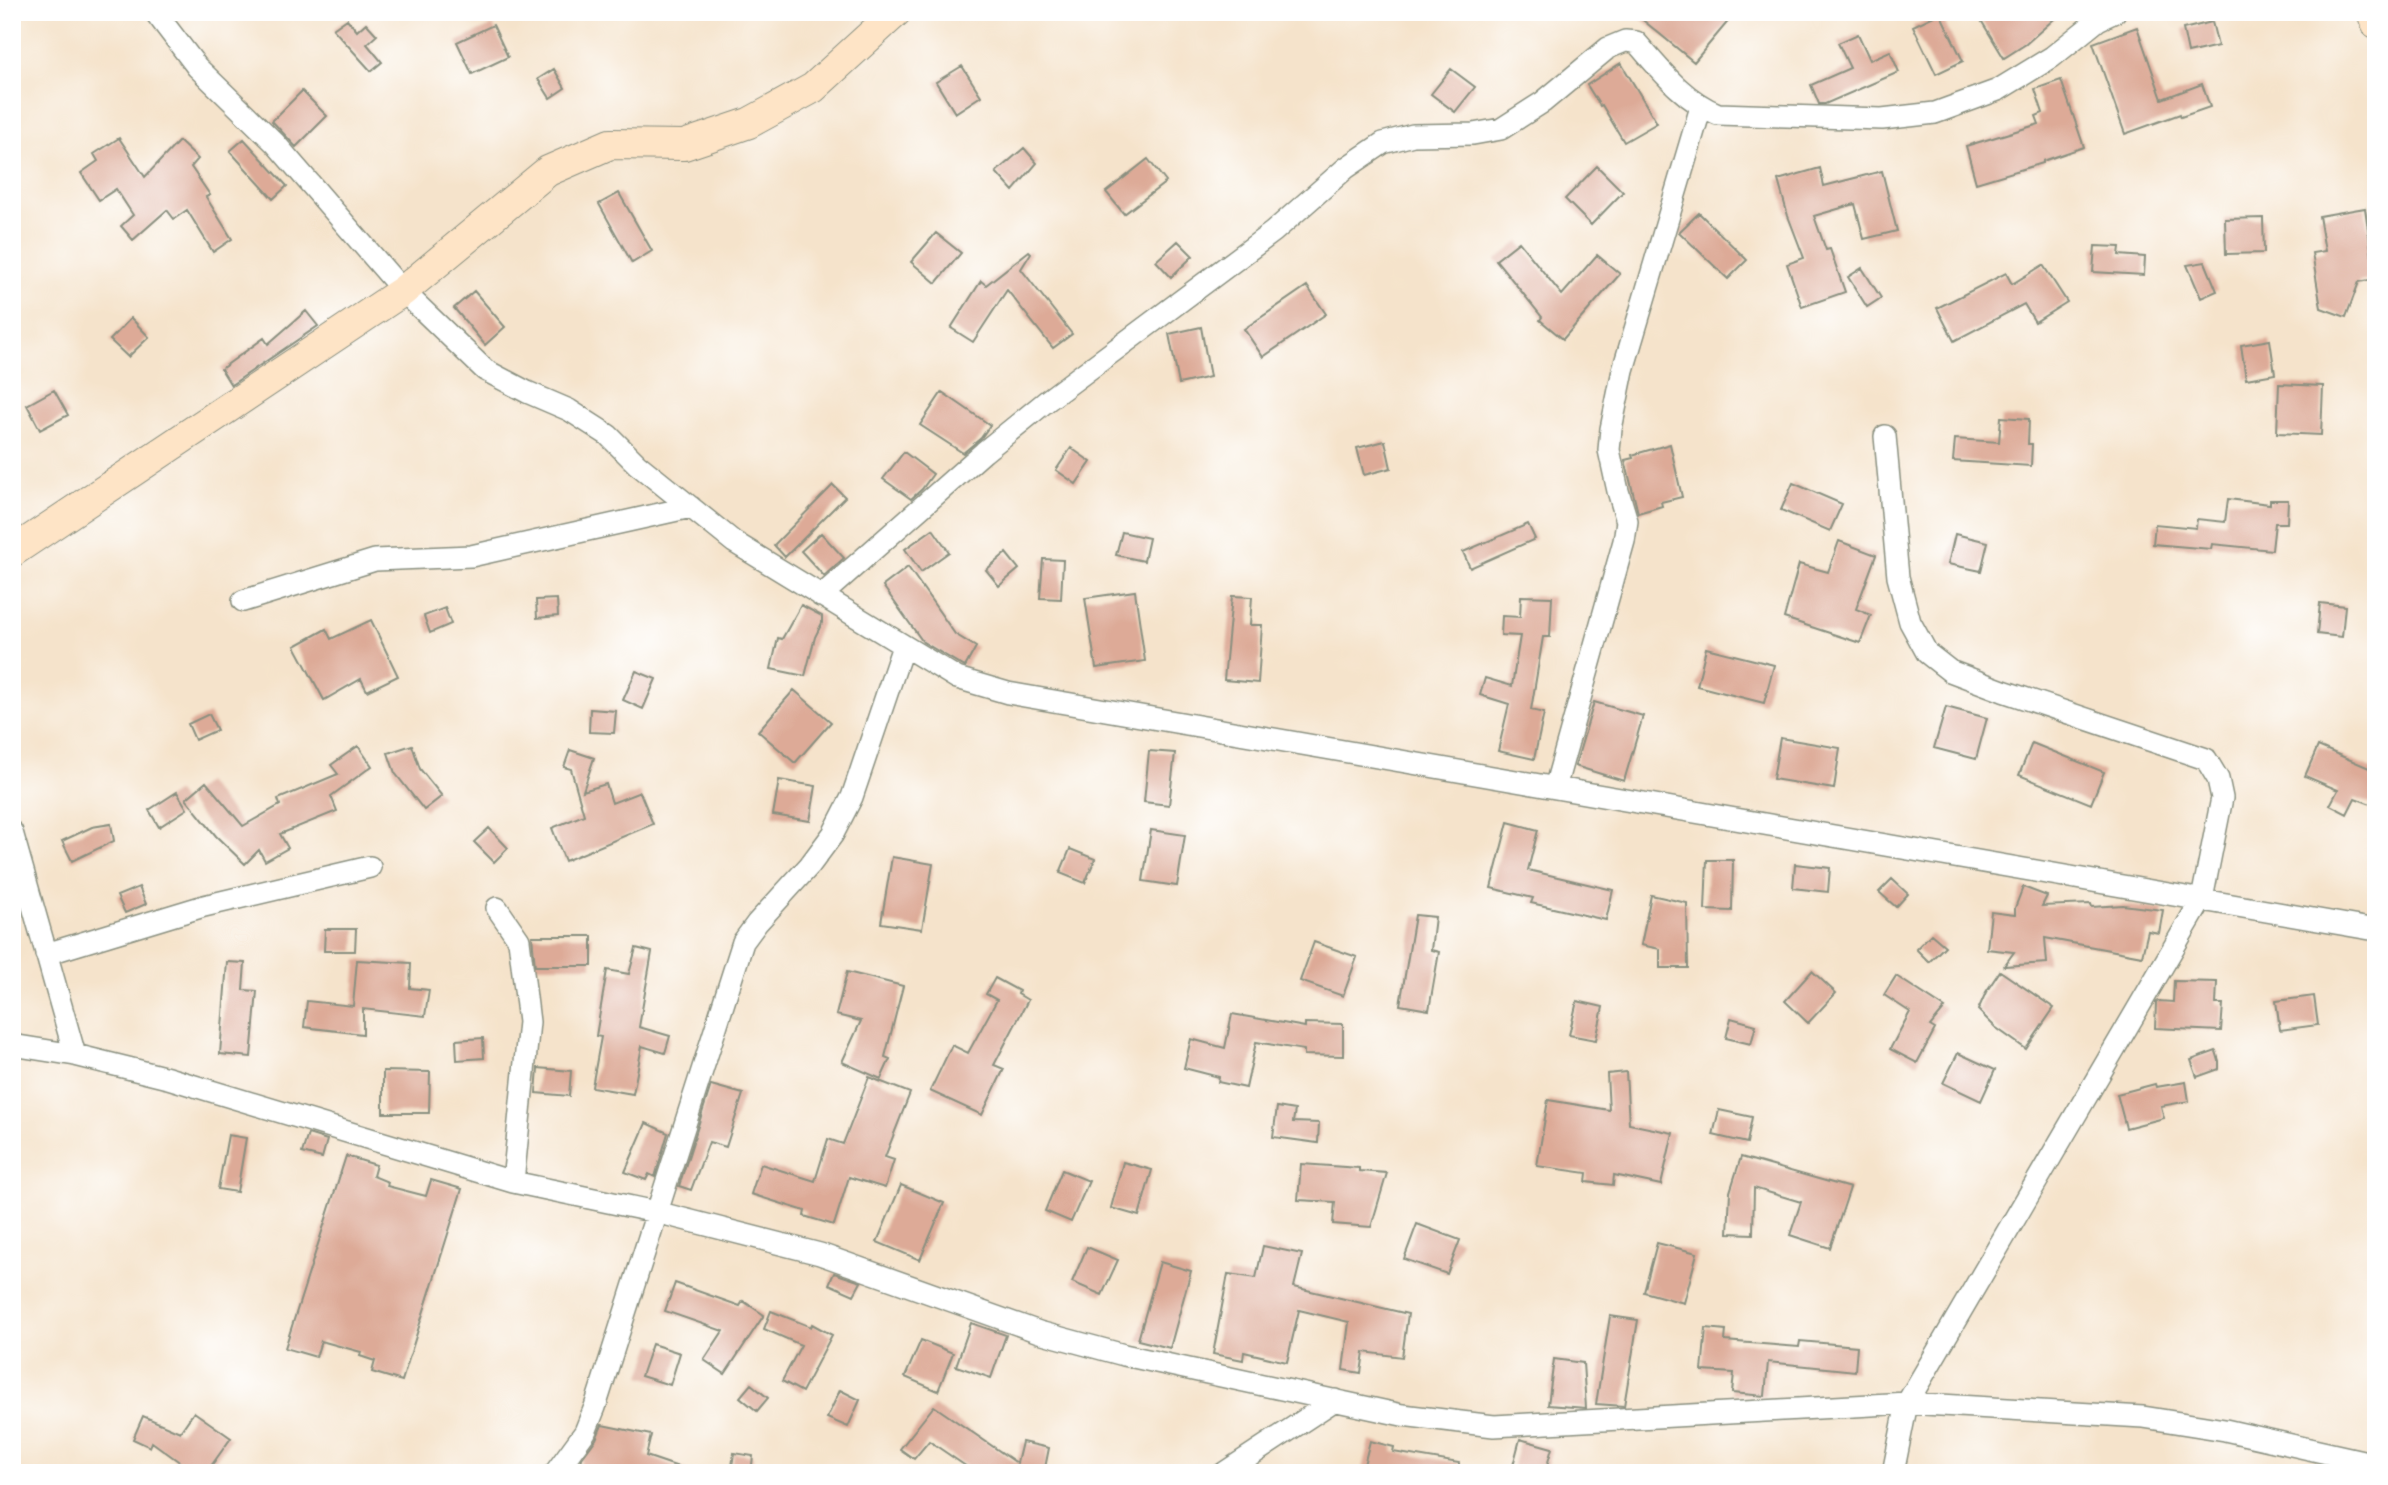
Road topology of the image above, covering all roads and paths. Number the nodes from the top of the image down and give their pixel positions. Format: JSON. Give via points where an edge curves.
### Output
{"nodes":[{"id":1,"x":155,"y":12,"type":"edge"},
{"id":2,"x":896,"y":12,"type":"edge"},
{"id":3,"x":2115,"y":12,"type":"edge"},
{"id":4,"x":2372,"y":12,"type":"edge"},
{"id":5,"x":2376,"y":23,"type":"edge"},
{"id":6,"x":1701,"y":107,"type":"junction"},
{"id":7,"x":402,"y":291,"type":"junction"},
{"id":8,"x":1885,"y":436,"type":"dead end"},
{"id":9,"x":691,"y":508,"type":"junction"},
{"id":10,"x":12,"y":552,"type":"edge"},
{"id":11,"x":821,"y":596,"type":"junction"},
{"id":12,"x":243,"y":601,"type":"dead end"},
{"id":13,"x":903,"y":646,"type":"junction"},
{"id":14,"x":1555,"y":788,"type":"junction"},
{"id":15,"x":12,"y":832,"type":"edge"},
{"id":16,"x":370,"y":867,"type":"dead end"},
{"id":17,"x":2202,"y":899,"type":"junction"},
{"id":18,"x":497,"y":908,"type":"dead end"},
{"id":19,"x":2376,"y":930,"type":"edge"},
{"id":20,"x":46,"y":954,"type":"junction"},
{"id":21,"x":12,"y":1045,"type":"edge"},
{"id":22,"x":75,"y":1055,"type":"junction"},
{"id":23,"x":513,"y":1182,"type":"junction"},
{"id":24,"x":656,"y":1212,"type":"junction"},
{"id":25,"x":1335,"y":1401,"type":"junction"},
{"id":26,"x":1907,"y":1403,"type":"junction"},
{"id":27,"x":2376,"y":1464,"type":"edge"},
{"id":28,"x":555,"y":1473,"type":"edge"},
{"id":29,"x":1224,"y":1473,"type":"edge"},
{"id":30,"x":1893,"y":1473,"type":"edge"}],
"edges":[{"from":1,"to":7,"type":"street","via":[[197,66],[275,143]]},
{"from":2,"to":7,"type":"street","via":[[813,88],[748,123],[684,145],[610,144],[548,171]]},
{"from":3,"to":6,"type":"street","via":[[1998,90],[1935,113],[1882,120],[1718,114]]},
{"from":4,"to":5,"type":"street"},
{"from":6,"to":11,"type":"street","via":[[1679,90],[1636,42],[1625,41],[1608,48],[1543,102],[1501,129],[1413,135],[1382,143],[1346,167],[1273,232],[1048,400]]},
{"from":6,"to":14,"type":"street","via":[[1620,382],[1609,450],[1627,521],[1624,541]]},
{"from":7,"to":9,"type":"street","via":[[485,370],[569,410],[608,435]]},
{"from":7,"to":10,"type":"street"},
{"from":8,"to":17,"type":"street","via":[[1898,577],[1910,622],[1927,653],[1950,671],[2206,759],[2218,779],[2222,799]]},
{"from":9,"to":11,"type":"street","via":[[734,542]]},
{"from":9,"to":12,"type":"street","via":[[471,556],[375,560]]},
{"from":11,"to":13,"type":"street"},
{"from":13,"to":14,"type":"street","via":[[957,678],[1008,693]]},
{"from":13,"to":24,"type":"street","via":[[852,797],[833,834],[743,942]]},
{"from":14,"to":17,"type":"street"},
{"from":15,"to":20,"type":"street"},
{"from":16,"to":20,"type":"street","via":[[204,906]]},
{"from":17,"to":19,"type":"street"},
{"from":17,"to":26,"type":"street"},
{"from":18,"to":23,"type":"street","via":[[519,940],[529,1022]]},
{"from":20,"to":22,"type":"street"},
{"from":21,"to":22,"type":"street"},
{"from":22,"to":23,"type":"street","via":[[168,1078]]},
{"from":23,"to":24,"type":"street"},
{"from":24,"to":25,"type":"street","via":[[820,1254],[1038,1332]]},
{"from":24,"to":28,"type":"street","via":[[595,1407],[585,1432]]},
{"from":25,"to":26,"type":"street","via":[[1494,1426]]},
{"from":25,"to":29,"type":"street"},
{"from":26,"to":27,"type":"street","via":[[2143,1418],[2225,1430]]},
{"from":26,"to":30,"type":"street"}]}
